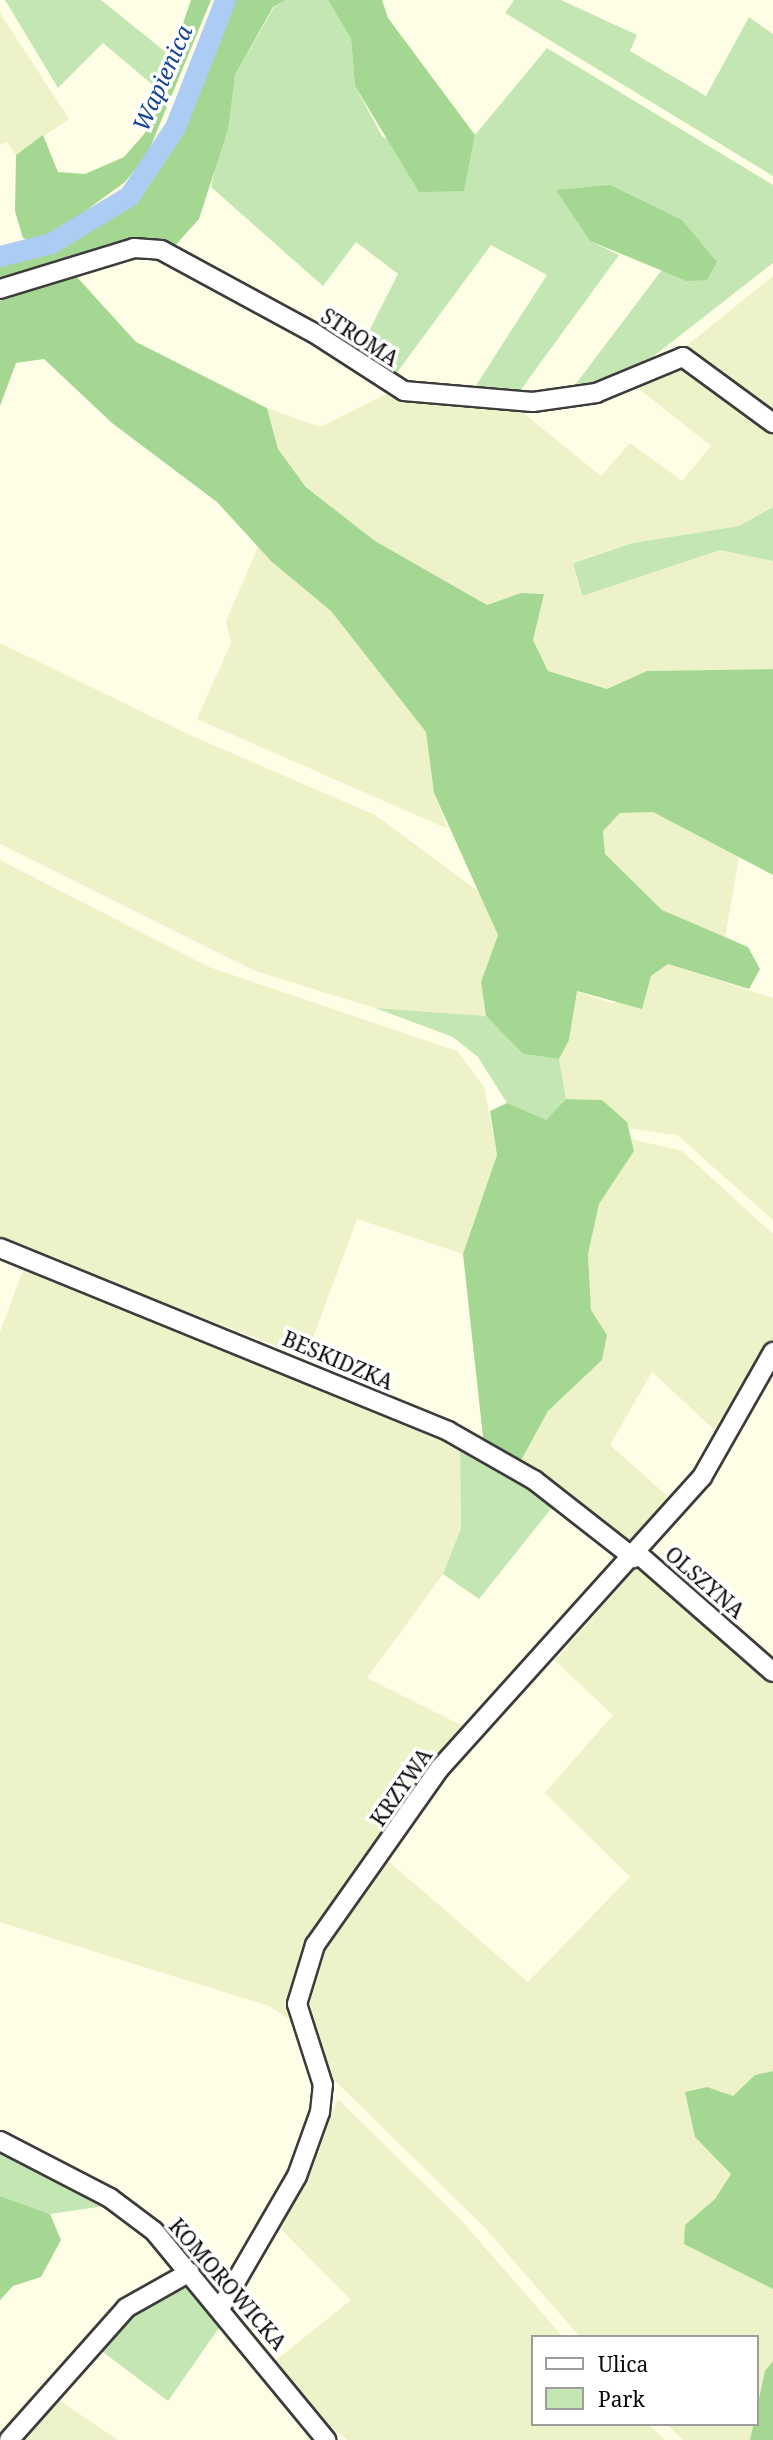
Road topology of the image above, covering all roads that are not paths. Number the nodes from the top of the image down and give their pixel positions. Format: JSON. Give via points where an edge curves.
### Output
{"nodes":[{"id":1,"x":0,"y":289,"type":"edge"},
{"id":2,"x":773,"y":423,"type":"edge"},
{"id":3,"x":0,"y":1248,"type":"edge"},
{"id":4,"x":773,"y":1352,"type":"edge"},
{"id":5,"x":636,"y":1556,"type":"junction"},
{"id":6,"x":773,"y":1672,"type":"edge"},
{"id":7,"x":0,"y":2141,"type":"edge"},
{"id":8,"x":190,"y":2272,"type":"junction"},
{"id":9,"x":221,"y":2307,"type":"junction"},
{"id":10,"x":9,"y":2440,"type":"edge"},
{"id":11,"x":326,"y":2440,"type":"edge"}],
"edges":[{"from":1,"to":2,"type":"street","name":"STROMA","via":[[134,248],[161,250],[314,333],[404,391],[533,402],[596,393],[683,357]]},
{"from":3,"to":5,"type":"street","name":"BESKIDZKA","via":[[448,1431],[534,1480]]},
{"from":4,"to":5,"type":"street","name":"KRZYWA","via":[[702,1477]]},
{"from":5,"to":6,"type":"street","name":"OLSZYNA"},
{"from":5,"to":9,"type":"street","name":"KRZYWA","via":[[440,1768],[315,1945],[297,2004],[323,2085],[320,2112],[297,2176]]},
{"from":7,"to":8,"type":"street","name":"KOMOROWICKA","via":[[110,2198],[154,2231]]},
{"from":8,"to":9,"type":"street","name":"KOMOROWICKA"},
{"from":8,"to":10,"type":"street","via":[[126,2308]]},
{"from":9,"to":11,"type":"street","name":"KOMOROWICKA"}]}
